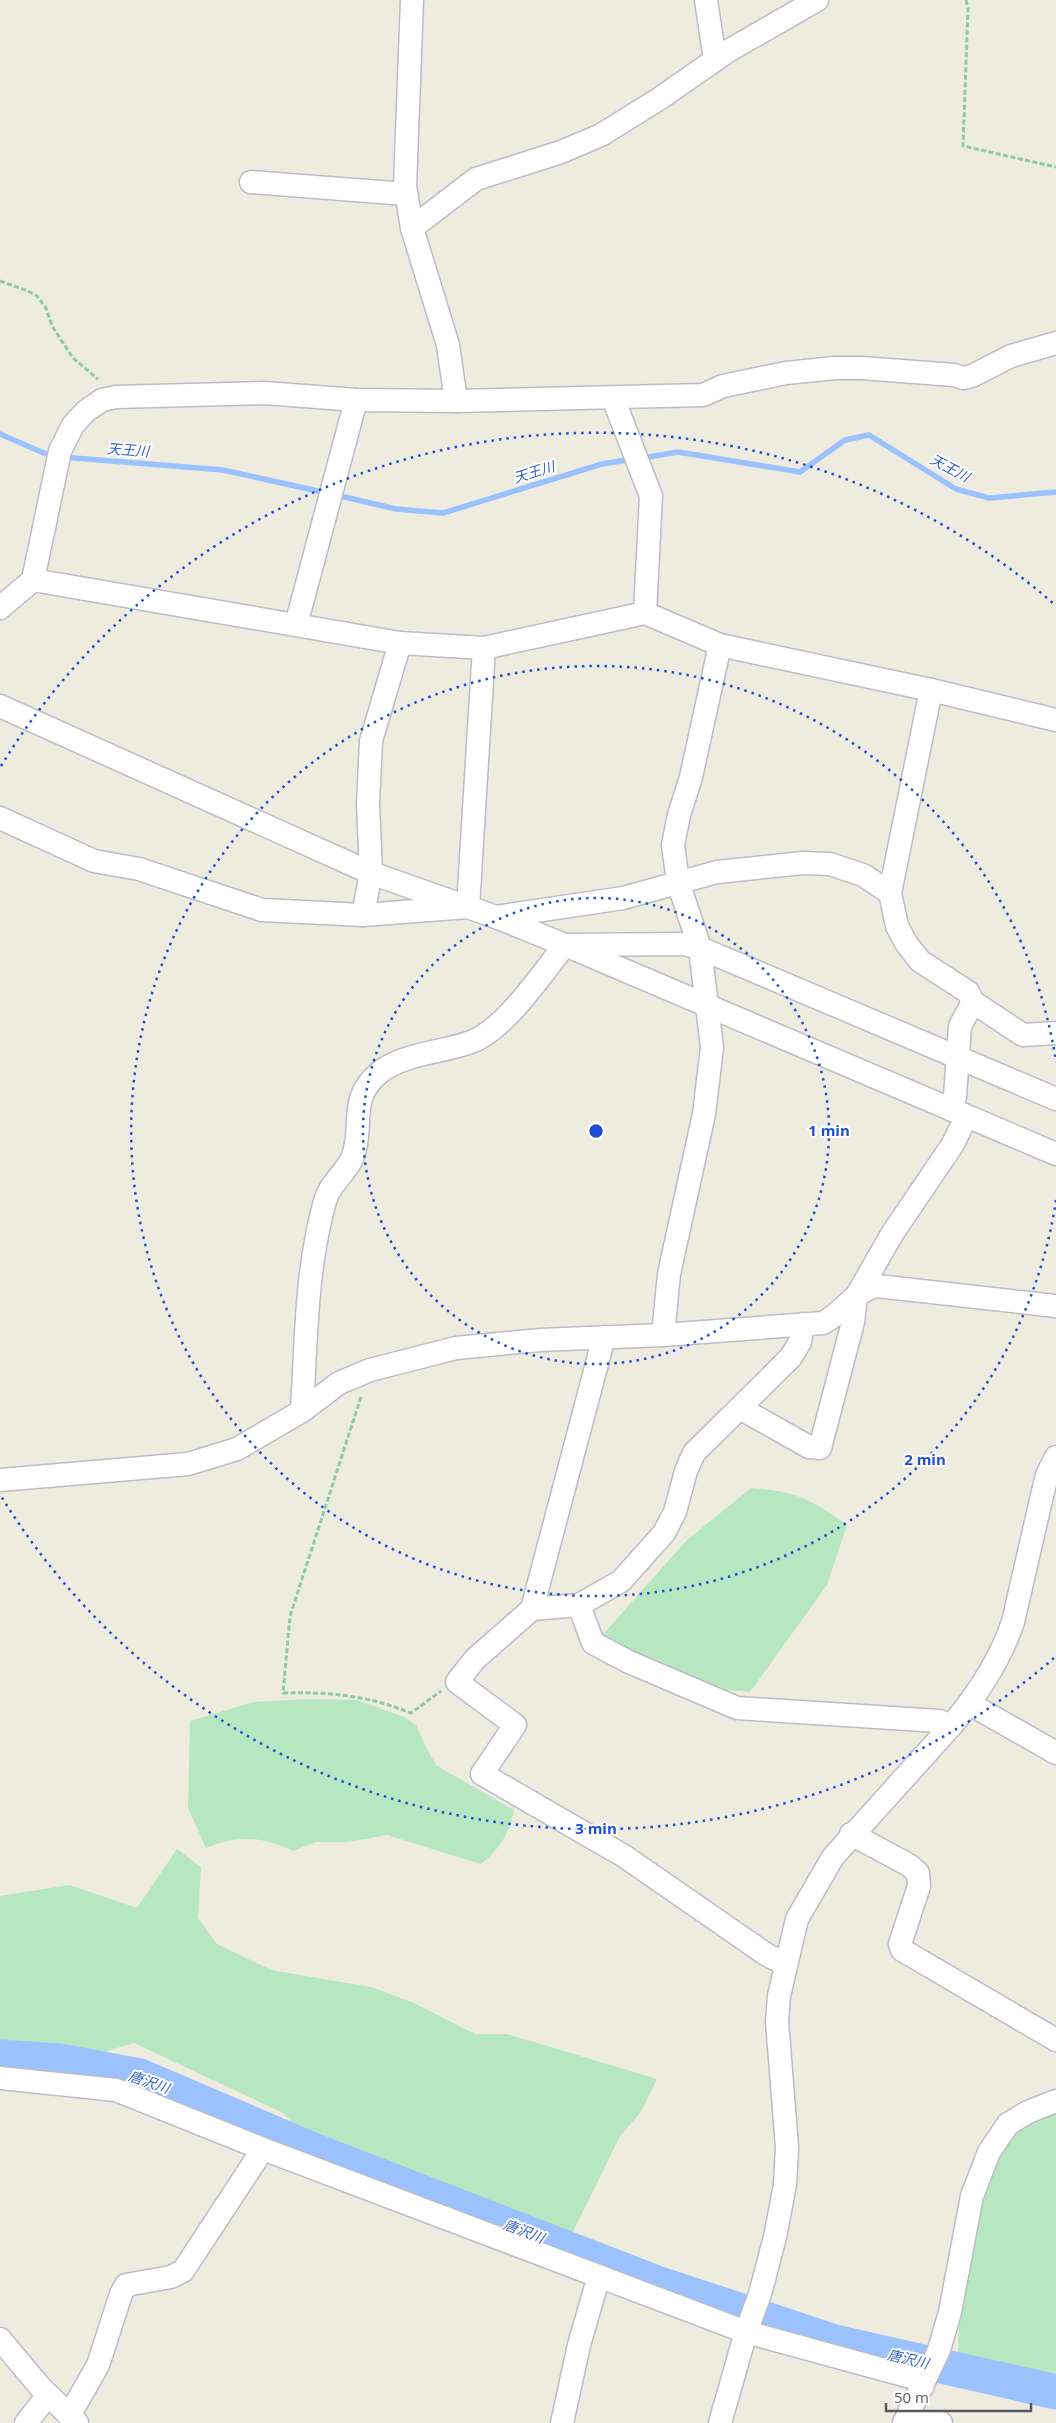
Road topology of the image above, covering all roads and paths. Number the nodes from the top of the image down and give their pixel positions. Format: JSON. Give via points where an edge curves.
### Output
{"nodes":[{"id":1,"x":412,"y":0,"type":"edge"},
{"id":2,"x":706,"y":0,"type":"edge"},
{"id":3,"x":816,"y":0,"type":"edge"},
{"id":4,"x":966,"y":0,"type":"edge"},
{"id":5,"x":715,"y":60,"type":"junction"},
{"id":6,"x":1056,"y":167,"type":"edge"},
{"id":7,"x":251,"y":182,"type":"dead end"},
{"id":8,"x":406,"y":194,"type":"junction"},
{"id":9,"x":412,"y":228,"type":"junction"},
{"id":10,"x":0,"y":281,"type":"edge"},
{"id":11,"x":1056,"y":343,"type":"edge"},
{"id":12,"x":116,"y":397,"type":"junction"},
{"id":13,"x":613,"y":398,"type":"junction"},
{"id":14,"x":356,"y":400,"type":"junction"},
{"id":15,"x":456,"y":401,"type":"junction"},
{"id":16,"x":33,"y":580,"type":"junction"},
{"id":17,"x":0,"y":608,"type":"edge"},
{"id":18,"x":645,"y":613,"type":"junction"},
{"id":19,"x":296,"y":625,"type":"junction"},
{"id":20,"x":400,"y":643,"type":"junction"},
{"id":21,"x":720,"y":645,"type":"junction"},
{"id":22,"x":484,"y":648,"type":"junction"},
{"id":23,"x":931,"y":690,"type":"junction"},
{"id":24,"x":0,"y":706,"type":"edge"},
{"id":25,"x":1056,"y":720,"type":"edge"},
{"id":26,"x":0,"y":818,"type":"edge"},
{"id":27,"x":371,"y":873,"type":"junction"},
{"id":28,"x":678,"y":882,"type":"junction"},
{"id":29,"x":890,"y":893,"type":"junction"},
{"id":30,"x":468,"y":907,"type":"junction"},
{"id":31,"x":363,"y":915,"type":"junction"},
{"id":32,"x":496,"y":917,"type":"junction"},
{"id":33,"x":565,"y":945,"type":"junction"},
{"id":34,"x":700,"y":948,"type":"junction"},
{"id":35,"x":972,"y":1002,"type":"junction"},
{"id":36,"x":706,"y":1006,"type":"junction"},
{"id":37,"x":1056,"y":1033,"type":"edge"},
{"id":38,"x":958,"y":1058,"type":"junction"},
{"id":39,"x":1056,"y":1099,"type":"edge"},
{"id":40,"x":959,"y":1113,"type":"junction"},
{"id":41,"x":1056,"y":1154,"type":"edge"},
{"id":42,"x":856,"y":1297,"type":"junction"},
{"id":43,"x":1056,"y":1306,"type":"edge"},
{"id":44,"x":803,"y":1324,"type":"junction"},
{"id":45,"x":664,"y":1335,"type":"junction"},
{"id":46,"x":604,"y":1337,"type":"junction"},
{"id":47,"x":370,"y":1370,"type":"junction"},
{"id":48,"x":740,"y":1408,"type":"junction"},
{"id":49,"x":302,"y":1411,"type":"junction"},
{"id":50,"x":1056,"y":1458,"type":"edge"},
{"id":51,"x":0,"y":1480,"type":"edge"},
{"id":52,"x":579,"y":1605,"type":"junction"},
{"id":53,"x":532,"y":1609,"type":"junction"},
{"id":54,"x":457,"y":1682,"type":"junction"},
{"id":55,"x":970,"y":1704,"type":"junction"},
{"id":56,"x":952,"y":1726,"type":"junction"},
{"id":57,"x":1056,"y":1754,"type":"edge"},
{"id":58,"x":851,"y":1834,"type":"junction"},
{"id":59,"x":786,"y":1964,"type":"junction"},
{"id":60,"x":1056,"y":2040,"type":"edge"},
{"id":61,"x":0,"y":2078,"type":"edge"},
{"id":62,"x":1056,"y":2101,"type":"edge"},
{"id":63,"x":263,"y":2149,"type":"junction"},
{"id":64,"x":599,"y":2276,"type":"junction"},
{"id":65,"x":746,"y":2332,"type":"junction"},
{"id":66,"x":0,"y":2339,"type":"edge"},
{"id":67,"x":925,"y":2383,"type":"junction"},
{"id":68,"x":48,"y":2395,"type":"junction"},
{"id":69,"x":73,"y":2419,"type":"edge"},
{"id":70,"x":26,"y":2423,"type":"edge"},
{"id":71,"x":562,"y":2423,"type":"edge"},
{"id":72,"x":720,"y":2423,"type":"edge"},
{"id":73,"x":904,"y":2423,"type":"edge"},
{"id":74,"x":941,"y":2423,"type":"edge"}],
"edges":[{"from":1,"to":8,"type":"street"},
{"from":2,"to":5,"type":"street"},
{"from":3,"to":5,"type":"street"},
{"from":4,"to":6,"type":"path","via":[[963,146]]},
{"from":5,"to":9,"type":"street","via":[[601,135],[561,152],[476,179]]},
{"from":7,"to":8,"type":"street"},
{"from":8,"to":9,"type":"street"},
{"from":9,"to":15,"type":"street","via":[[448,345]]},
{"from":10,"to":12,"type":"path","via":[[37,296],[73,358]]},
{"from":11,"to":13,"type":"street","via":[[1011,356],[963,378],[835,368],[786,373],[723,386],[703,395]]},
{"from":12,"to":14,"type":"street","via":[[265,393]]},
{"from":12,"to":16,"type":"street","via":[[102,400],[86,411],[72,425],[62,446]]},
{"from":13,"to":15,"type":"street"},
{"from":13,"to":18,"type":"street","via":[[651,496]]},
{"from":14,"to":15,"type":"street"},
{"from":14,"to":19,"type":"street"},
{"from":16,"to":17,"type":"street"},
{"from":16,"to":19,"type":"street"},
{"from":18,"to":21,"type":"street"},
{"from":18,"to":22,"type":"street"},
{"from":19,"to":20,"type":"street"},
{"from":20,"to":22,"type":"street"},
{"from":20,"to":27,"type":"street","via":[[371,741],[368,804]]},
{"from":21,"to":23,"type":"street"},
{"from":21,"to":28,"type":"street","via":[[692,777],[672,845]]},
{"from":22,"to":30,"type":"street"},
{"from":23,"to":25,"type":"street"},
{"from":23,"to":29,"type":"street"},
{"from":24,"to":27,"type":"street"},
{"from":26,"to":31,"type":"street","via":[[94,861],[139,869],[262,910]]},
{"from":27,"to":30,"type":"street"},
{"from":27,"to":31,"type":"street"},
{"from":28,"to":29,"type":"street","via":[[717,872],[803,863],[830,864],[862,875]]},
{"from":28,"to":32,"type":"street","via":[[623,898]]},
{"from":28,"to":34,"type":"street"},
{"from":29,"to":35,"type":"street","via":[[893,912],[906,943],[920,961],[968,992]]},
{"from":30,"to":31,"type":"street"},
{"from":30,"to":32,"type":"street"},
{"from":32,"to":33,"type":"street"},
{"from":33,"to":34,"type":"street","via":[[684,944]]},
{"from":33,"to":36,"type":"street"},
{"from":33,"to":49,"type":"street","via":[[494,1028],[472,1042],[392,1064],[379,1072],[363,1092],[358,1103],[353,1158],[328,1190],[314,1256]]},
{"from":34,"to":36,"type":"street"},
{"from":34,"to":38,"type":"street"},
{"from":35,"to":37,"type":"street","via":[[1022,1034]]},
{"from":35,"to":38,"type":"street","via":[[960,1026]]},
{"from":36,"to":40,"type":"street"},
{"from":36,"to":45,"type":"street","via":[[712,1047],[704,1114],[669,1274]]},
{"from":38,"to":39,"type":"street"},
{"from":38,"to":40,"type":"street","via":[[955,1097]]},
{"from":40,"to":41,"type":"street"},
{"from":40,"to":42,"type":"street","via":[[952,1144],[892,1234]]},
{"from":42,"to":43,"type":"street","via":[[862,1291],[877,1286]]},
{"from":42,"to":44,"type":"street","via":[[835,1317],[823,1323]]},
{"from":42,"to":48,"type":"street","via":[[853,1322],[820,1448],[809,1448]]},
{"from":44,"to":45,"type":"street"},
{"from":44,"to":48,"type":"street","via":[[800,1342],[792,1357]]},
{"from":45,"to":46,"type":"street"},
{"from":46,"to":47,"type":"street","via":[[456,1348]]},
{"from":46,"to":53,"type":"street"},
{"from":47,"to":49,"type":"street","via":[[339,1383]]},
{"from":47,"to":54,"type":"path","via":[[290,1616],[283,1693],[349,1695],[381,1701],[411,1713]]},
{"from":48,"to":52,"type":"street","via":[[694,1453],[675,1512],[664,1533],[622,1581]]},
{"from":49,"to":51,"type":"street","via":[[237,1449],[188,1464]]},
{"from":50,"to":55,"type":"street","via":[[1047,1475],[1007,1640]]},
{"from":52,"to":53,"type":"street"},
{"from":52,"to":56,"type":"street","via":[[593,1642],[629,1662],[737,1708],[939,1721]]},
{"from":53,"to":54,"type":"street","via":[[475,1659]]},
{"from":54,"to":59,"type":"street","via":[[515,1724],[482,1774],[624,1856],[767,1955]]},
{"from":55,"to":56,"type":"street"},
{"from":55,"to":57,"type":"street"},
{"from":56,"to":58,"type":"street"},
{"from":58,"to":59,"type":"street","via":[[818,1879],[798,1919]]},
{"from":58,"to":60,"type":"street","via":[[918,1872],[919,1886],[902,1936],[902,1950]]},
{"from":59,"to":65,"type":"street","via":[[778,2021],[787,2147],[785,2185],[760,2294]]},
{"from":61,"to":63,"type":"street","via":[[116,2090]]},
{"from":62,"to":67,"type":"street","via":[[1008,2124],[989,2152],[972,2196],[940,2350]]},
{"from":63,"to":64,"type":"street"},
{"from":63,"to":69,"type":"street","via":[[183,2271],[171,2278],[126,2285],[98,2365]]},
{"from":64,"to":65,"type":"street"},
{"from":64,"to":71,"type":"street","via":[[579,2345]]},
{"from":65,"to":67,"type":"street"},
{"from":65,"to":72,"type":"street"},
{"from":66,"to":68,"type":"street"},
{"from":67,"to":73,"type":"street"},
{"from":68,"to":69,"type":"street"},
{"from":68,"to":70,"type":"street"},
{"from":73,"to":74,"type":"street"}]}
